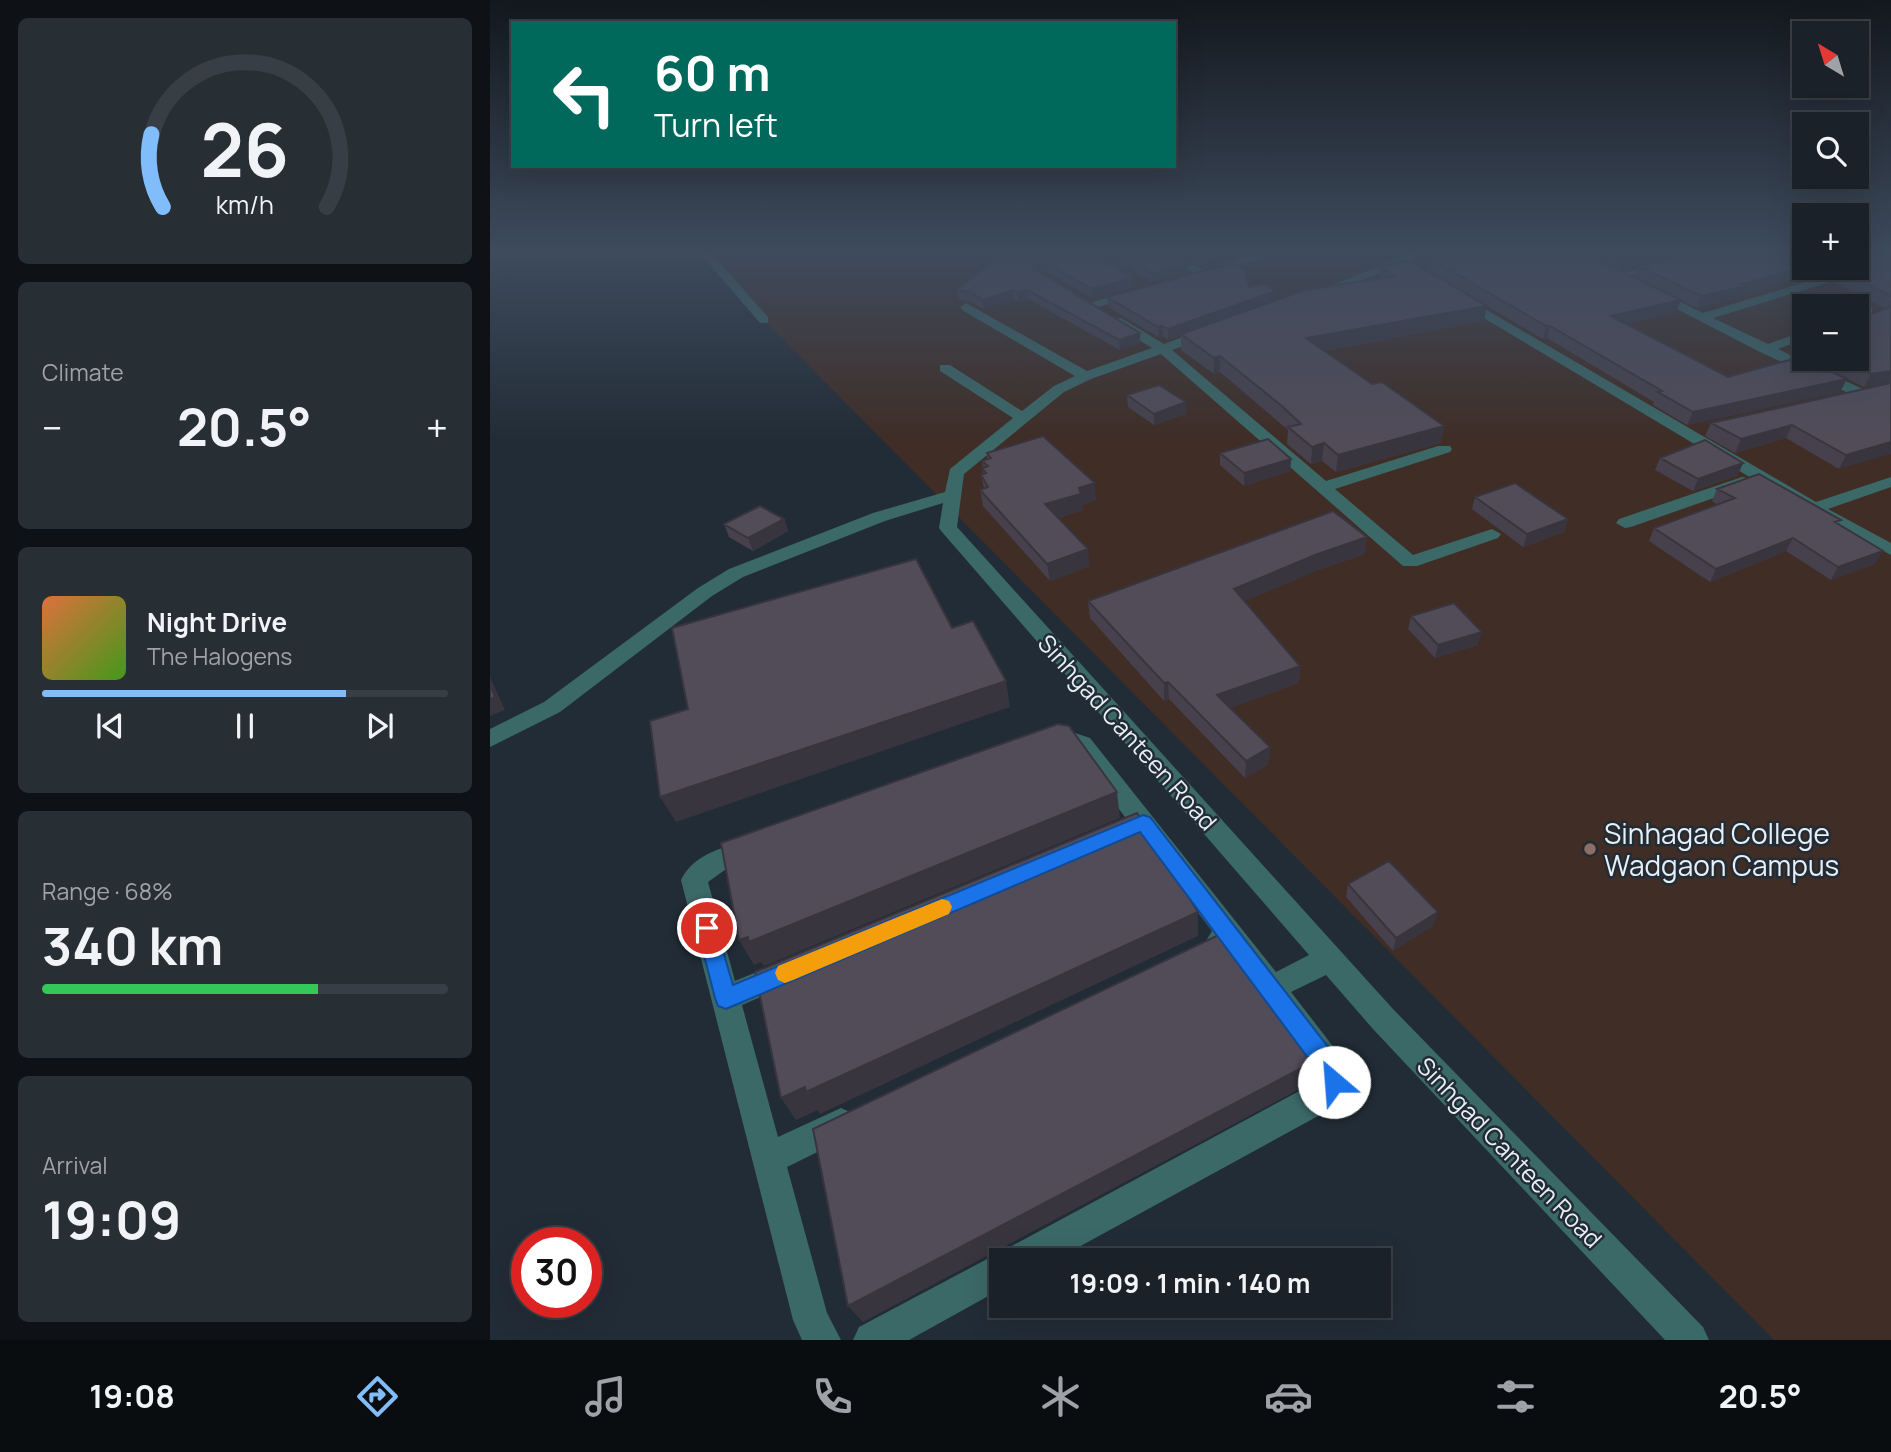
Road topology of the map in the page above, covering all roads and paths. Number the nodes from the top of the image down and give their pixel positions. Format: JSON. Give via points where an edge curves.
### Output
{"nodes":[{"id":1,"x":760,"y":316,"type":"edge"},
{"id":2,"x":981,"y":316,"type":"edge"},
{"id":3,"x":1108,"y":316,"type":"edge"},
{"id":4,"x":1489,"y":316,"type":"edge"},
{"id":5,"x":1699,"y":316,"type":"edge"},
{"id":6,"x":1707,"y":316,"type":"edge"},
{"id":7,"x":1702,"y":317,"type":"junction"},
{"id":8,"x":764,"y":320,"type":"dead end"},
{"id":9,"x":1224,"y":327,"type":"edge"},
{"id":10,"x":1792,"y":339,"type":"edge"},
{"id":11,"x":1161,"y":348,"type":"junction"},
{"id":12,"x":1765,"y":349,"type":"junction"},
{"id":13,"x":945,"y":368,"type":"dead end"},
{"id":14,"x":1087,"y":376,"type":"junction"},
{"id":15,"x":1882,"y":390,"type":"edge"},
{"id":16,"x":1864,"y":394,"type":"junction"},
{"id":17,"x":1838,"y":400,"type":"edge"},
{"id":18,"x":1023,"y":418,"type":"junction"},
{"id":19,"x":1709,"y":427,"type":"edge"},
{"id":20,"x":1684,"y":433,"type":"junction"},
{"id":21,"x":1444,"y":449,"type":"edge"},
{"id":22,"x":1757,"y":477,"type":"junction"},
{"id":23,"x":1891,"y":482,"type":"edge"},
{"id":24,"x":1323,"y":487,"type":"junction"},
{"id":25,"x":953,"y":495,"type":"junction"},
{"id":26,"x":1814,"y":508,"type":"junction"},
{"id":27,"x":1625,"y":523,"type":"dead end"},
{"id":28,"x":1492,"y":534,"type":"dead end"},
{"id":29,"x":1891,"y":550,"type":"edge"},
{"id":30,"x":490,"y":739,"type":"edge"},
{"id":31,"x":1026,"y":749,"type":"edge"},
{"id":32,"x":1143,"y":822,"type":"junction"},
{"id":33,"x":1118,"y":833,"type":"edge"},
{"id":34,"x":781,"y":838,"type":"edge"},
{"id":35,"x":1232,"y":936,"type":"junction"},
{"id":36,"x":1194,"y":954,"type":"edge"},
{"id":37,"x":1330,"y":959,"type":"junction"},
{"id":38,"x":802,"y":966,"type":"edge"},
{"id":39,"x":1271,"y":988,"type":"junction"},
{"id":40,"x":726,"y":998,"type":"junction"},
{"id":41,"x":868,"y":1110,"type":"edge"},
{"id":42,"x":768,"y":1158,"type":"junction"},
{"id":43,"x":1042,"y":1248,"type":"edge"},
{"id":44,"x":989,"y":1277,"type":"edge"},
{"id":45,"x":822,"y":1340,"type":"edge"},
{"id":46,"x":872,"y":1340,"type":"edge"},
{"id":47,"x":1690,"y":1340,"type":"edge"}],
"edges":[{"from":1,"to":8,"type":"street"},
{"from":2,"to":14,"type":"street"},
{"from":3,"to":11,"type":"street"},
{"from":4,"to":20,"type":"street"},
{"from":5,"to":7,"type":"street"},
{"from":6,"to":7,"type":"street"},
{"from":7,"to":12,"type":"street"},
{"from":9,"to":11,"type":"street","name":"Sinhgad Canteen Road"},
{"from":10,"to":12,"type":"street"},
{"from":11,"to":14,"type":"street","name":"Sinhgad Canteen Road"},
{"from":11,"to":24,"type":"street"},
{"from":12,"to":16,"type":"street"},
{"from":13,"to":18,"type":"street"},
{"from":14,"to":18,"type":"street","name":"Sinhgad Canteen Road","via":[[1059,390]]},
{"from":15,"to":16,"type":"street"},
{"from":16,"to":17,"type":"street"},
{"from":18,"to":25,"type":"street","name":"Sinhgad Canteen Road","via":[[956,472]]},
{"from":19,"to":20,"type":"street"},
{"from":20,"to":22,"type":"street"},
{"from":21,"to":24,"type":"street"},
{"from":22,"to":26,"type":"street"},
{"from":22,"to":27,"type":"street"},
{"from":23,"to":26,"type":"street"},
{"from":24,"to":28,"type":"street","via":[[1410,562]]},
{"from":25,"to":30,"type":"street","via":[[879,517],[736,573],[552,707]]},
{"from":25,"to":37,"type":"street","name":"Sinhgad Canteen Road","via":[[948,528]]},
{"from":26,"to":29,"type":"street"},
{"from":31,"to":32,"type":"street","via":[[1052,740],[1082,744]]},
{"from":32,"to":33,"type":"street"},
{"from":32,"to":35,"type":"street"},
{"from":34,"to":40,"type":"street","via":[[717,861],[694,880]]},
{"from":35,"to":36,"type":"street"},
{"from":35,"to":39,"type":"street"},
{"from":37,"to":39,"type":"street"},
{"from":37,"to":47,"type":"street","name":"Sinhgad Canteen Road"},
{"from":38,"to":40,"type":"street"},
{"from":39,"to":43,"type":"street","via":[[1331,1069],[1334,1082],[1329,1093]]},
{"from":40,"to":42,"type":"street"},
{"from":41,"to":42,"type":"street"},
{"from":42,"to":45,"type":"street","via":[[811,1320]]},
{"from":44,"to":46,"type":"street"}]}
